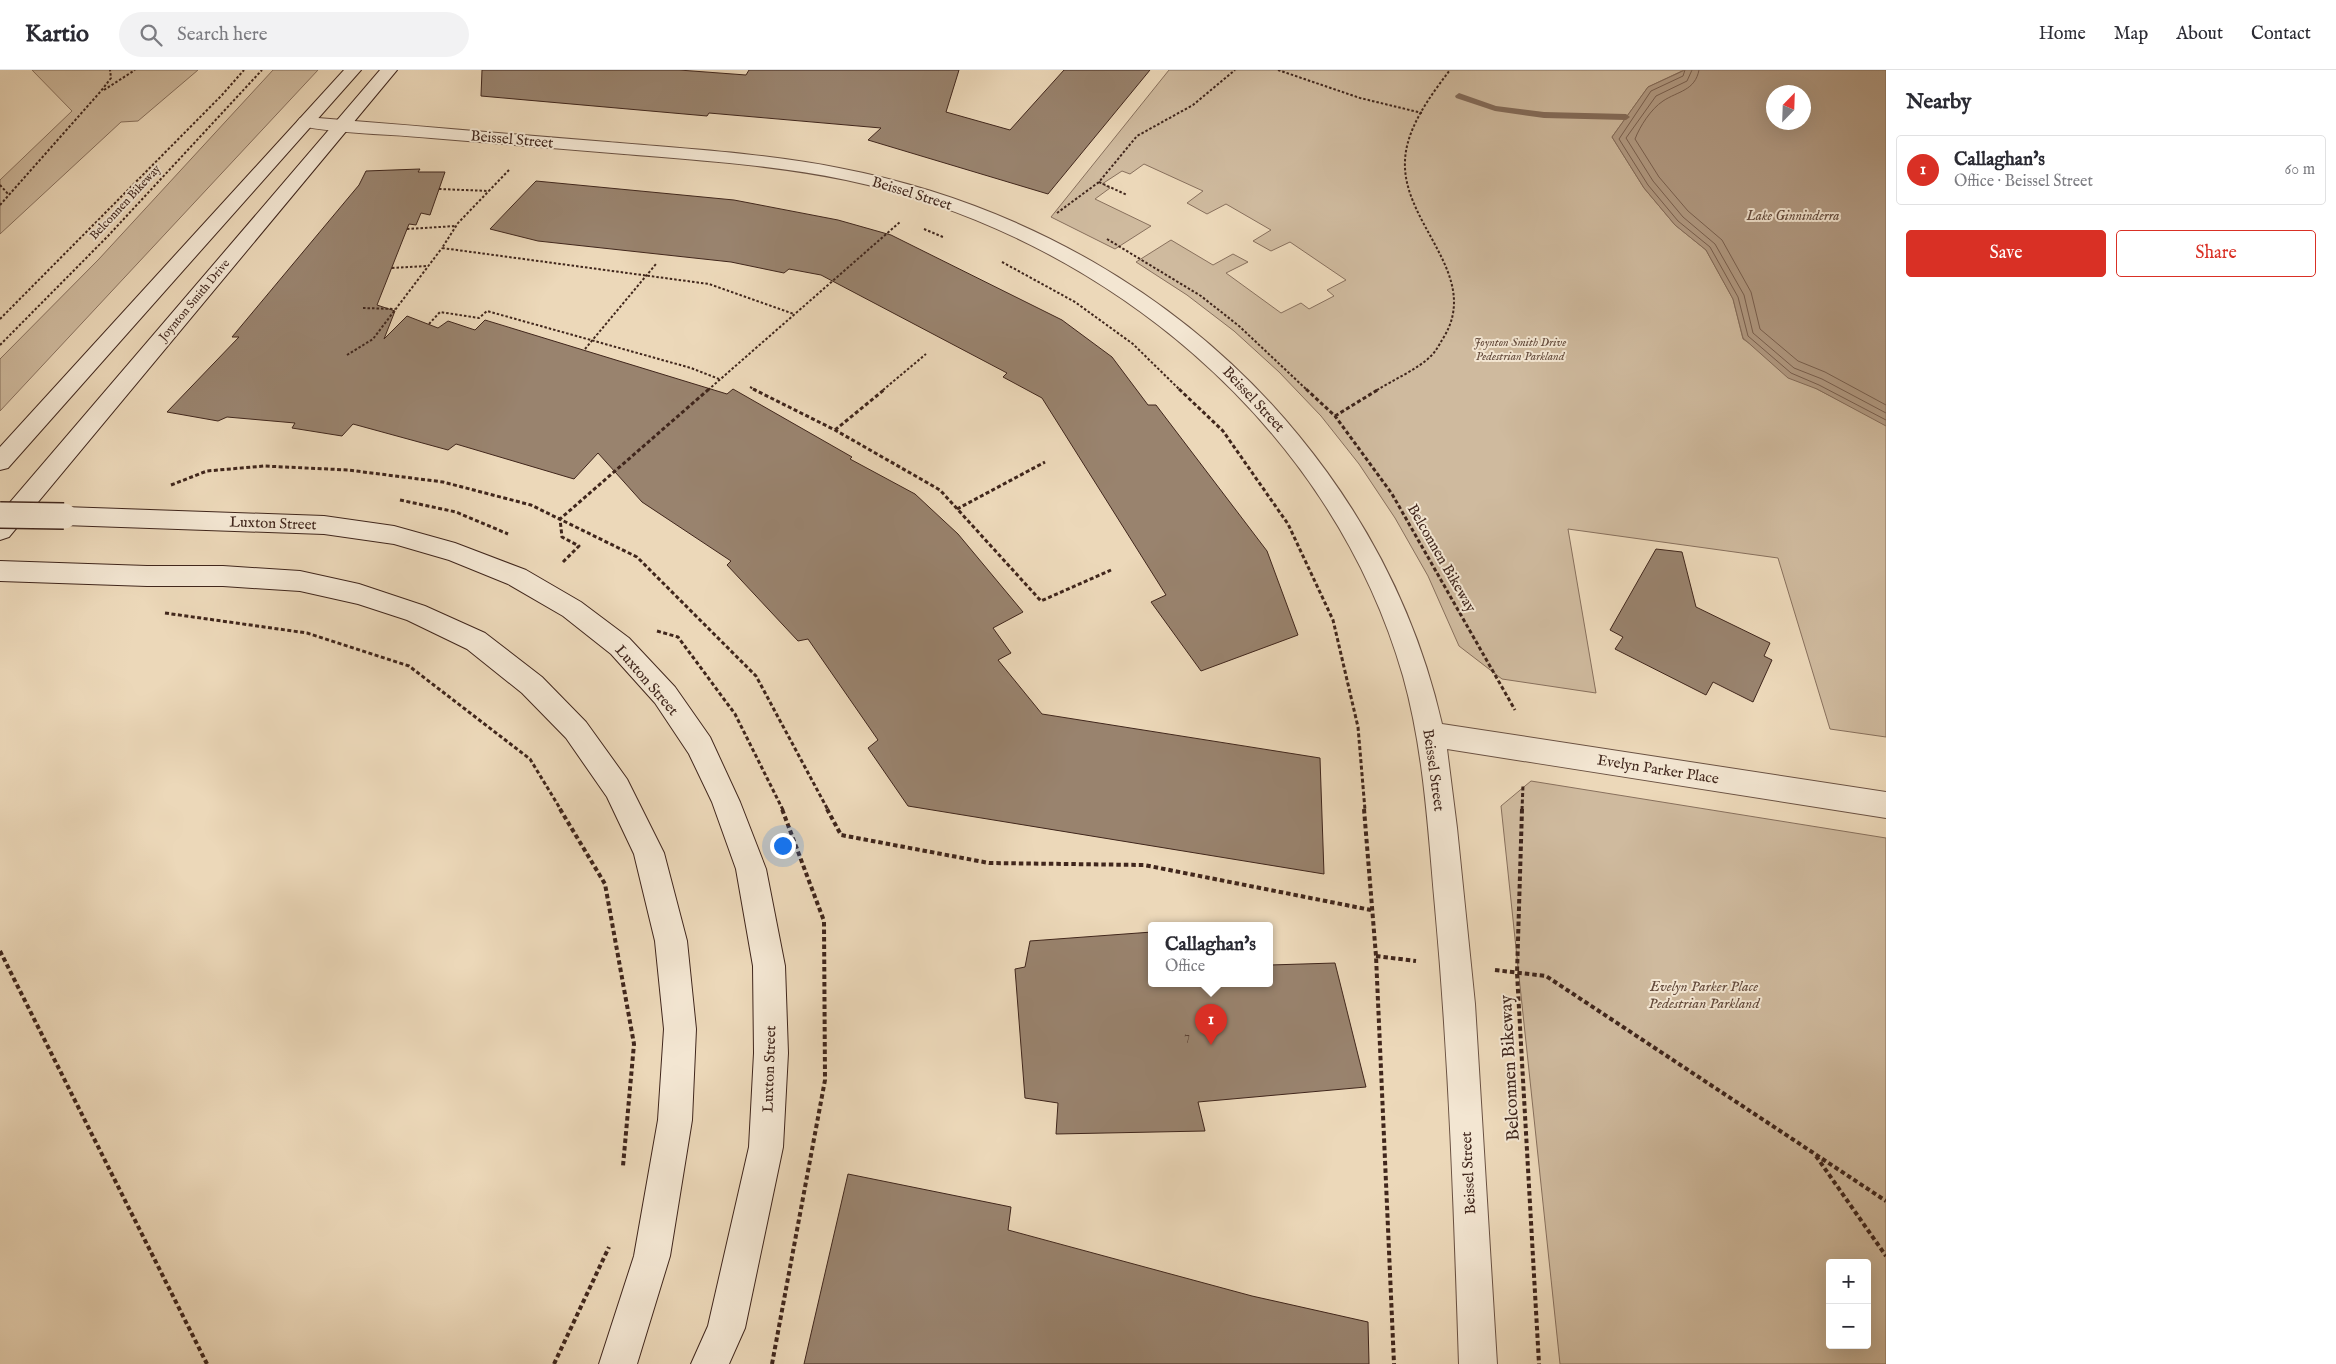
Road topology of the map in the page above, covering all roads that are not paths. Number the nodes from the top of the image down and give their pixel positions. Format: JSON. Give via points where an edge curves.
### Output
{"nodes":[{"id":1,"x":353,"y":70,"type":"edge"},
{"id":2,"x":390,"y":70,"type":"edge"},
{"id":3,"x":306,"y":122,"type":"junction"},
{"id":4,"x":342,"y":125,"type":"junction"},
{"id":5,"x":0,"y":462,"type":"edge"},
{"id":6,"x":0,"y":515,"type":"edge"},
{"id":7,"x":0,"y":531,"type":"edge"},
{"id":8,"x":8,"y":571,"type":"edge"},
{"id":9,"x":1430,"y":734,"type":"junction"},
{"id":10,"x":1886,"y":805,"type":"edge"},
{"id":11,"x":726,"y":1328,"type":"junction"},
{"id":12,"x":618,"y":1364,"type":"edge"},
{"id":13,"x":710,"y":1364,"type":"edge"},
{"id":14,"x":718,"y":1364,"type":"edge"},
{"id":15,"x":1478,"y":1364,"type":"edge"}],
"edges":[{"from":1,"to":3,"type":"main road"},
{"from":2,"to":4,"type":"main road","name":"Joynton Smith Drive"},
{"from":3,"to":4,"type":"main road","name":"Beissel Street"},
{"from":3,"to":5,"type":"main road"},
{"from":4,"to":7,"type":"main road","name":"Joynton Smith Drive"},
{"from":4,"to":9,"type":"main road","name":"Beissel Street","via":[[765,160],[876,182],[927,196],[1064,253],[1152,306],[1209,352],[1252,394],[1301,452],[1347,520],[1399,622]]},
{"from":6,"to":11,"type":"main road","name":"Luxton Street","bridge":true,"via":[[324,525],[394,535],[455,552],[517,577],[572,609],[620,646],[665,695],[700,746],[726,802],[751,869],[769,966],[771,1053],[766,1147]]},
{"from":8,"to":12,"type":"main road","via":[[300,581],[359,594],[416,613],[476,641],[532,685],[576,730],[617,788],[649,853],[671,941],[680,1029],[675,1120],[652,1256]]},
{"from":9,"to":10,"type":"main road","name":"Evelyn Parker Place"},
{"from":9,"to":15,"type":"main road","name":"Beissel Street","via":[[1457,966]]},
{"from":11,"to":13,"type":"main road","name":"Luxton Street"},
{"from":11,"to":14,"type":"main road"}]}
